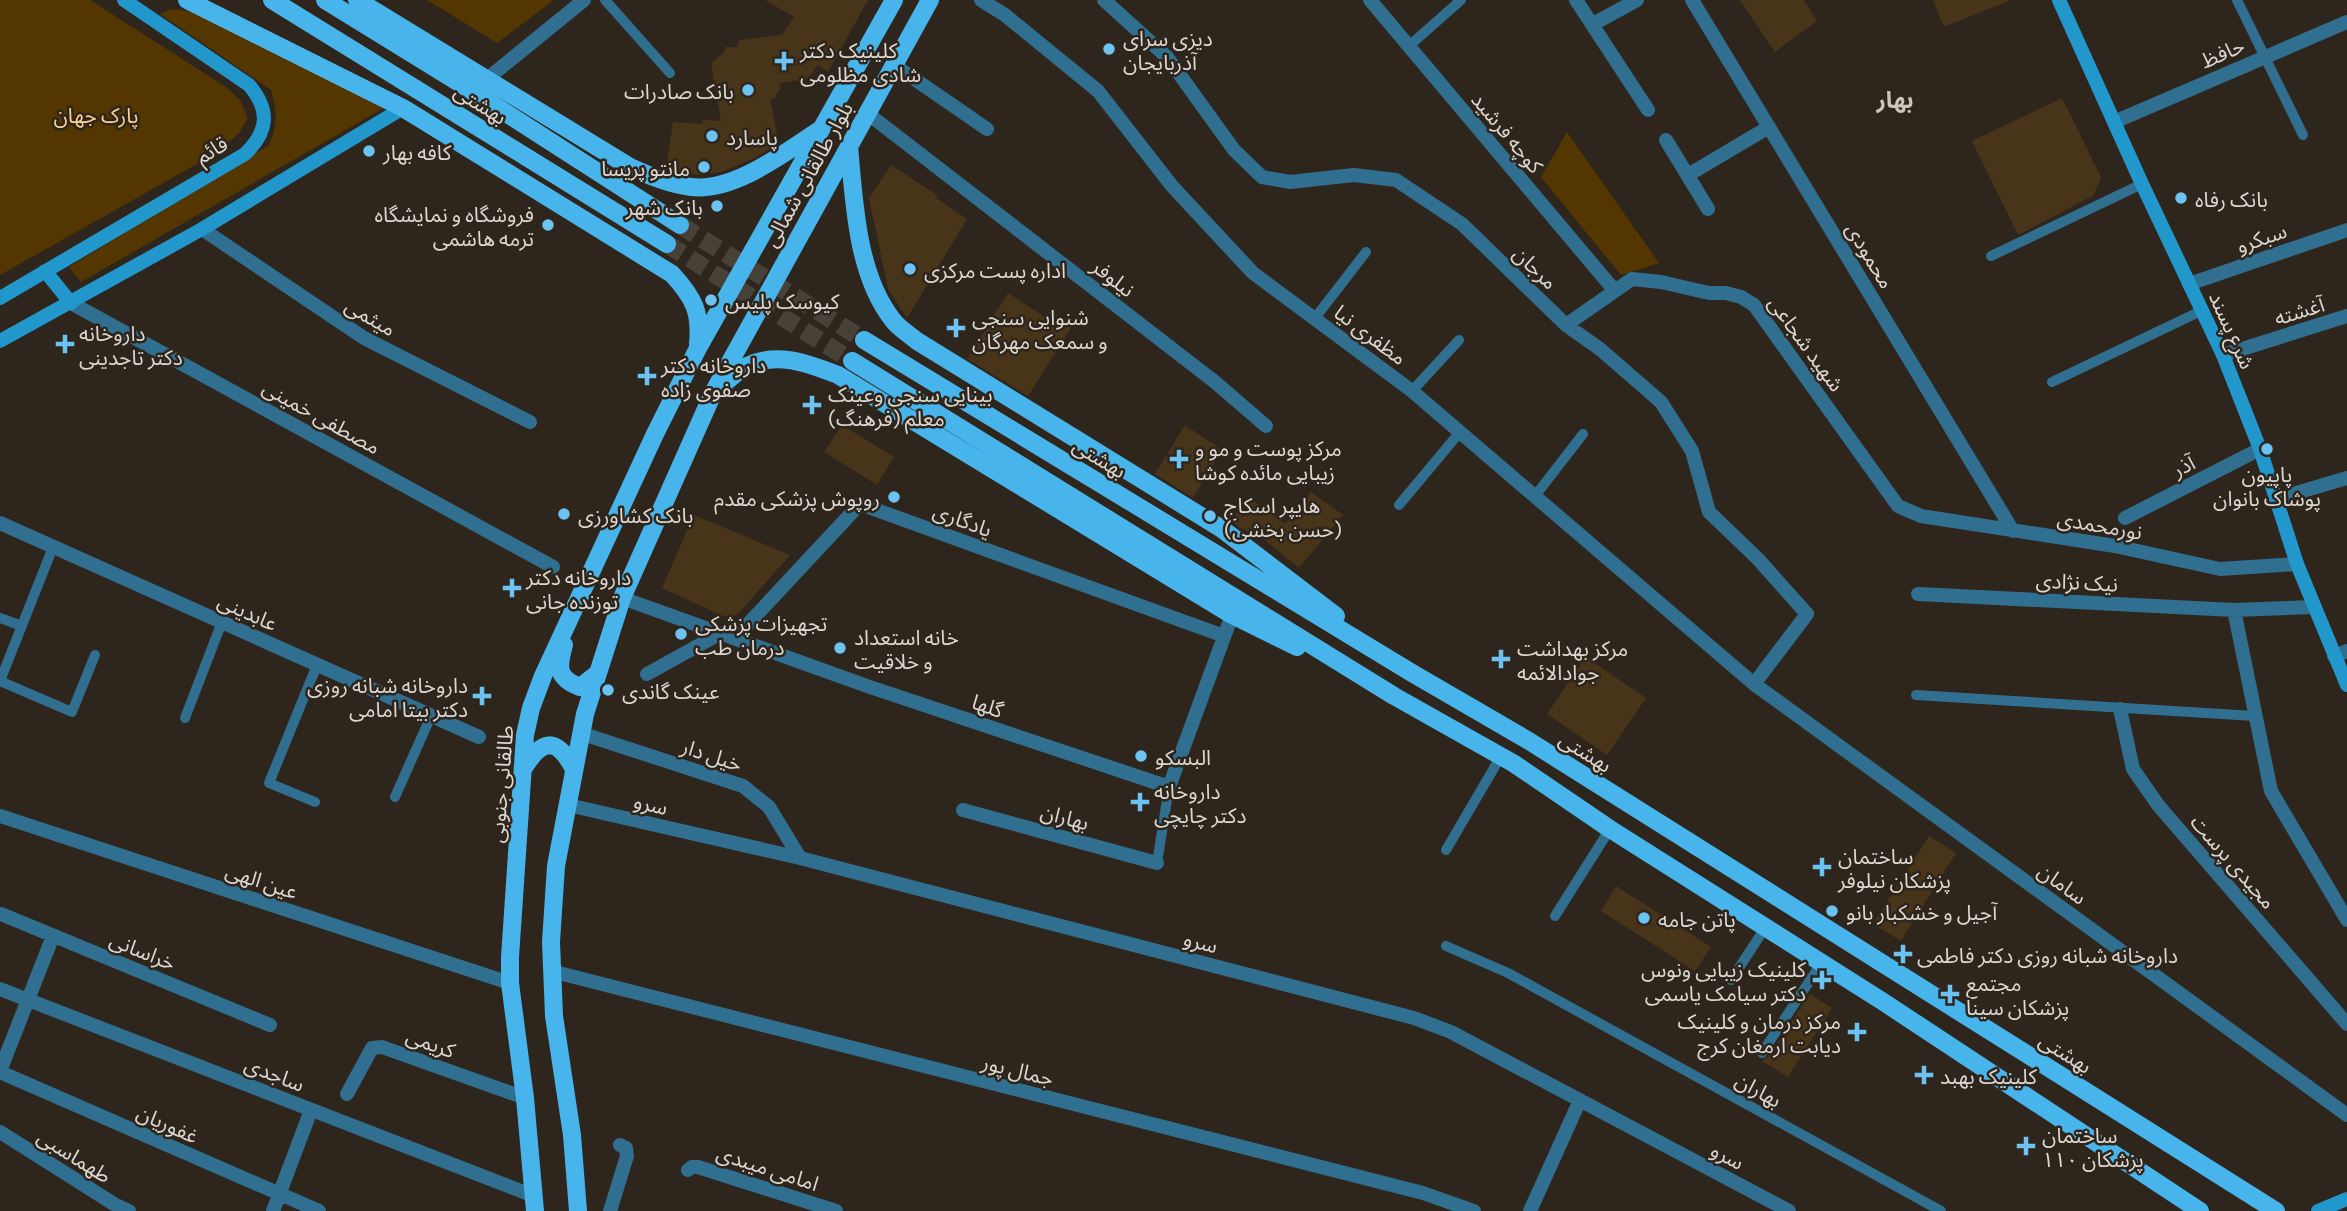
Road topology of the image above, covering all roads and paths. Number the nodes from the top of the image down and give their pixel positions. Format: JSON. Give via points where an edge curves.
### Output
{"nodes":[{"id":1,"x":124,"y":0,"type":"edge"},
{"id":2,"x":187,"y":0,"type":"edge"},
{"id":3,"x":272,"y":0,"type":"edge"},
{"id":4,"x":325,"y":0,"type":"edge"},
{"id":5,"x":357,"y":0,"type":"edge"},
{"id":6,"x":584,"y":0,"type":"edge"},
{"id":7,"x":605,"y":0,"type":"edge"},
{"id":8,"x":894,"y":0,"type":"edge"},
{"id":9,"x":930,"y":0,"type":"edge"},
{"id":10,"x":981,"y":0,"type":"edge"},
{"id":11,"x":1104,"y":0,"type":"edge"},
{"id":12,"x":1370,"y":0,"type":"edge"},
{"id":13,"x":1461,"y":0,"type":"edge"},
{"id":14,"x":1576,"y":0,"type":"edge"},
{"id":15,"x":1637,"y":0,"type":"edge"},
{"id":16,"x":1692,"y":0,"type":"edge"},
{"id":17,"x":2059,"y":0,"type":"edge"},
{"id":18,"x":2237,"y":0,"type":"edge"},
{"id":19,"x":2347,"y":22,"type":"edge"},
{"id":20,"x":1593,"y":24,"type":"junction"},
{"id":21,"x":1409,"y":46,"type":"junction"},
{"id":22,"x":2266,"y":57,"type":"junction"},
{"id":23,"x":894,"y":65,"type":"junction"},
{"id":24,"x":670,"y":73,"type":"dead end"},
{"id":25,"x":487,"y":79,"type":"junction"},
{"id":26,"x":403,"y":108,"type":"junction"},
{"id":27,"x":1648,"y":110,"type":"dead end"},
{"id":28,"x":867,"y":113,"type":"junction"},
{"id":29,"x":2114,"y":122,"type":"junction"},
{"id":30,"x":1769,"y":127,"type":"junction"},
{"id":31,"x":821,"y":130,"type":"junction"},
{"id":32,"x":987,"y":130,"type":"dead end"},
{"id":33,"x":2303,"y":135,"type":"dead end"},
{"id":34,"x":1666,"y":140,"type":"dead end"},
{"id":35,"x":849,"y":146,"type":"junction"},
{"id":36,"x":1688,"y":175,"type":"junction"},
{"id":37,"x":2141,"y":184,"type":"junction"},
{"id":38,"x":1708,"y":209,"type":"dead end"},
{"id":39,"x":680,"y":225,"type":"tunnel mouth"},
{"id":40,"x":202,"y":229,"type":"junction"},
{"id":41,"x":2347,"y":230,"type":"edge"},
{"id":42,"x":667,"y":244,"type":"tunnel mouth"},
{"id":43,"x":1366,"y":252,"type":"dead end"},
{"id":44,"x":1991,"y":256,"type":"dead end"},
{"id":45,"x":45,"y":271,"type":"junction"},
{"id":46,"x":735,"y":280,"type":"joint"},
{"id":47,"x":2189,"y":284,"type":"junction"},
{"id":48,"x":1615,"y":291,"type":"junction"},
{"id":49,"x":0,"y":298,"type":"edge"},
{"id":50,"x":71,"y":303,"type":"junction"},
{"id":51,"x":2202,"y":311,"type":"junction"},
{"id":52,"x":2347,"y":316,"type":"edge"},
{"id":53,"x":1315,"y":318,"type":"junction"},
{"id":54,"x":1566,"y":325,"type":"junction"},
{"id":55,"x":864,"y":340,"type":"tunnel mouth"},
{"id":56,"x":1459,"y":340,"type":"dead end"},
{"id":57,"x":0,"y":341,"type":"edge"},
{"id":58,"x":698,"y":348,"type":"junction"},
{"id":59,"x":2223,"y":355,"type":"junction"},
{"id":60,"x":852,"y":361,"type":"tunnel mouth"},
{"id":61,"x":2052,"y":382,"type":"dead end"},
{"id":62,"x":714,"y":391,"type":"junction"},
{"id":63,"x":1412,"y":391,"type":"junction"},
{"id":64,"x":530,"y":422,"type":"dead end"},
{"id":65,"x":1266,"y":426,"type":"dead end"},
{"id":66,"x":1460,"y":432,"type":"junction"},
{"id":67,"x":1583,"y":435,"type":"dead end"},
{"id":68,"x":2260,"y":449,"type":"junction"},
{"id":69,"x":2347,"y":478,"type":"edge"},
{"id":70,"x":1535,"y":496,"type":"junction"},
{"id":71,"x":2276,"y":499,"type":"junction"},
{"id":72,"x":1399,"y":505,"type":"dead end"},
{"id":73,"x":1898,"y":506,"type":"joint"},
{"id":74,"x":2125,"y":518,"type":"dead end"},
{"id":75,"x":0,"y":523,"type":"edge"},
{"id":76,"x":2013,"y":531,"type":"junction"},
{"id":77,"x":53,"y":547,"type":"junction"},
{"id":78,"x":2297,"y":565,"type":"junction"},
{"id":79,"x":553,"y":567,"type":"dead end"},
{"id":80,"x":1918,"y":594,"type":"dead end"},
{"id":81,"x":622,"y":598,"type":"junction"},
{"id":82,"x":575,"y":605,"type":"junction"},
{"id":83,"x":2313,"y":607,"type":"junction"},
{"id":84,"x":2234,"y":610,"type":"junction"},
{"id":85,"x":1232,"y":615,"type":"junction"},
{"id":86,"x":0,"y":618,"type":"edge"},
{"id":87,"x":222,"y":622,"type":"junction"},
{"id":88,"x":22,"y":626,"type":"junction"},
{"id":89,"x":728,"y":635,"type":"junction"},
{"id":90,"x":1224,"y":636,"type":"junction"},
{"id":91,"x":2340,"y":653,"type":"edge"},
{"id":92,"x":95,"y":655,"type":"dead end"},
{"id":93,"x":317,"y":665,"type":"junction"},
{"id":94,"x":598,"y":673,"type":"junction"},
{"id":95,"x":1412,"y":673,"type":"junction"},
{"id":96,"x":647,"y":674,"type":"dead end"},
{"id":97,"x":0,"y":681,"type":"edge"},
{"id":98,"x":1754,"y":684,"type":"junction"},
{"id":99,"x":2347,"y":685,"type":"edge"},
{"id":100,"x":1916,"y":695,"type":"dead end"},
{"id":101,"x":1394,"y":696,"type":"junction"},
{"id":102,"x":2120,"y":709,"type":"junction"},
{"id":103,"x":430,"y":716,"type":"junction"},
{"id":104,"x":2254,"y":716,"type":"junction"},
{"id":105,"x":185,"y":718,"type":"dead end"},
{"id":106,"x":580,"y":733,"type":"junction"},
{"id":107,"x":479,"y":737,"type":"dead end"},
{"id":108,"x":1501,"y":756,"type":"junction"},
{"id":109,"x":574,"y":769,"type":"junction"},
{"id":110,"x":521,"y":773,"type":"junction"},
{"id":111,"x":1169,"y":787,"type":"junction"},
{"id":112,"x":395,"y":797,"type":"dead end"},
{"id":113,"x":316,"y":802,"type":"dead end"},
{"id":114,"x":568,"y":805,"type":"junction"},
{"id":115,"x":963,"y":810,"type":"dead end"},
{"id":116,"x":0,"y":816,"type":"edge"},
{"id":117,"x":1609,"y":829,"type":"junction"},
{"id":118,"x":1446,"y":850,"type":"dead end"},
{"id":119,"x":800,"y":858,"type":"junction"},
{"id":120,"x":1157,"y":863,"type":"joint"},
{"id":121,"x":1,"y":914,"type":"edge"},
{"id":122,"x":1555,"y":916,"type":"dead end"},
{"id":123,"x":2347,"y":920,"type":"edge"},
{"id":124,"x":1765,"y":928,"type":"junction"},
{"id":125,"x":53,"y":936,"type":"junction"},
{"id":126,"x":1446,"y":946,"type":"dead end"},
{"id":127,"x":1822,"y":962,"type":"junction"},
{"id":128,"x":551,"y":971,"type":"junction"},
{"id":129,"x":1731,"y":980,"type":"dead end"},
{"id":130,"x":510,"y":983,"type":"junction"},
{"id":131,"x":0,"y":989,"type":"edge"},
{"id":132,"x":28,"y":1000,"type":"junction"},
{"id":133,"x":2347,"y":1024,"type":"edge"},
{"id":134,"x":270,"y":1025,"type":"dead end"},
{"id":135,"x":1762,"y":1053,"type":"dead end"},
{"id":136,"x":0,"y":1071,"type":"edge"},
{"id":137,"x":347,"y":1094,"type":"dead end"},
{"id":138,"x":525,"y":1098,"type":"junction"},
{"id":139,"x":1580,"y":1100,"type":"junction"},
{"id":140,"x":312,"y":1110,"type":"junction"},
{"id":141,"x":2347,"y":1115,"type":"edge"},
{"id":142,"x":0,"y":1132,"type":"edge"},
{"id":143,"x":623,"y":1147,"type":"dead end"},
{"id":144,"x":688,"y":1170,"type":"dead end"},
{"id":145,"x":279,"y":1195,"type":"junction"},
{"id":146,"x":2347,"y":1199,"type":"edge"},
{"id":147,"x":535,"y":1203,"type":"edge"},
{"id":148,"x":129,"y":1211,"type":"edge"},
{"id":149,"x":273,"y":1211,"type":"edge"},
{"id":150,"x":319,"y":1211,"type":"edge"},
{"id":151,"x":578,"y":1211,"type":"edge"},
{"id":152,"x":610,"y":1211,"type":"edge"},
{"id":153,"x":836,"y":1211,"type":"edge"},
{"id":154,"x":1474,"y":1211,"type":"edge"},
{"id":155,"x":1530,"y":1211,"type":"edge"},
{"id":156,"x":1789,"y":1211,"type":"edge"},
{"id":157,"x":1941,"y":1211,"type":"edge"},
{"id":158,"x":2200,"y":1211,"type":"edge"},
{"id":159,"x":2276,"y":1211,"type":"edge"},
{"id":160,"x":2318,"y":1211,"type":"edge"}],
"edges":[{"from":1,"to":45,"type":"main road","name":"قائم","via":[[249,85],[260,98],[263,129],[245,154]]},
{"from":2,"to":26,"type":"main road"},
{"from":3,"to":42,"type":"main road","name":"بهشتى"},
{"from":4,"to":39,"type":"main road","name":"بهشتى"},
{"from":5,"to":25,"type":"main road"},
{"from":6,"to":25,"type":"street"},
{"from":7,"to":24,"type":"lane"},
{"from":8,"to":31,"type":"main road","name":"بلوار طالقانی شمالی"},
{"from":9,"to":23,"type":"main road","name":"بلوار طالقانی شمالی"},
{"from":10,"to":53,"type":"street","name":"مظفری نیا","via":[[1098,91],[1172,186],[1253,273]]},
{"from":11,"to":54,"type":"street","name":"مرجان","via":[[1167,57],[1234,150],[1262,177],[1290,182],[1354,175],[1395,180],[1462,224]]},
{"from":12,"to":21,"type":"street","name":"كوچه فرشيد"},
{"from":13,"to":21,"type":"lane"},
{"from":14,"to":20,"type":"street"},
{"from":15,"to":20,"type":"street"},
{"from":16,"to":30,"type":"street","name":"محمودی"},
{"from":17,"to":29,"type":"main road","name":"شرع پسند"},
{"from":18,"to":22,"type":"lane"},
{"from":19,"to":22,"type":"street","name":"حافظ"},
{"from":20,"to":27,"type":"street"},
{"from":21,"to":48,"type":"street","name":"كوچه فرشيد"},
{"from":22,"to":29,"type":"street","name":"حافظ"},
{"from":22,"to":33,"type":"lane"},
{"from":23,"to":28,"type":"main road","name":"بلوار طالقانی شمالی"},
{"from":23,"to":32,"type":"street"},
{"from":25,"to":31,"type":"main road","via":[[630,167],[657,180],[694,187],[725,183],[751,172]]},
{"from":26,"to":40,"type":"main road"},
{"from":26,"to":58,"type":"main road","via":[[672,274],[696,307]]},
{"from":28,"to":35,"type":"main road","name":"بلوار طالقانی شمالی"},
{"from":28,"to":65,"type":"street","name":"نیلوفر"},
{"from":29,"to":37,"type":"main road","name":"شرع پسند"},
{"from":30,"to":36,"type":"street"},
{"from":30,"to":76,"type":"street","name":"محمودی"},
{"from":31,"to":46,"type":"main road","name":"بلوار طالقانی شمالی"},
{"from":34,"to":36,"type":"street"},
{"from":35,"to":62,"type":"main road","name":"بلوار طالقانی شمالی"},
{"from":35,"to":95,"type":"main road","via":[[867,270],[893,321],[917,341],[1222,529]]},
{"from":36,"to":38,"type":"street"},
{"from":37,"to":44,"type":"lane"},
{"from":37,"to":47,"type":"main road","name":"شرع پسند"},
{"from":40,"to":50,"type":"main road"},
{"from":40,"to":64,"type":"street","name":"میثمی","via":[[364,338]]},
{"from":41,"to":47,"type":"street","name":"سبکرو"},
{"from":43,"to":53,"type":"lane"},
{"from":45,"to":49,"type":"main road","name":"قائم"},
{"from":45,"to":50,"type":"main road"},
{"from":46,"to":58,"type":"main road","name":"طالقانی جنوبی"},
{"from":47,"to":51,"type":"main road","name":"شرع پسند"},
{"from":48,"to":54,"type":"street","name":"شهید شجاعی"},
{"from":48,"to":73,"type":"street","name":"شهید شجاعی","via":[[1632,279],[1741,297],[1754,304]]},
{"from":50,"to":57,"type":"main road"},
{"from":50,"to":79,"type":"street","name":"مصطفی خمینی"},
{"from":51,"to":59,"type":"main road","name":"شرع پسند"},
{"from":51,"to":61,"type":"lane"},
{"from":52,"to":59,"type":"street","name":"آغشته"},
{"from":53,"to":63,"type":"street","name":"مظفری نیا"},
{"from":54,"to":98,"type":"street","name":"مرجان","via":[[1661,402],[1692,451],[1709,512],[1807,614]]},
{"from":55,"to":95,"type":"main road","name":"بهشتى"},
{"from":56,"to":63,"type":"lane"},
{"from":58,"to":82,"type":"main road","name":"طالقانی جنوبی"},
{"from":59,"to":68,"type":"main road","name":"شرع پسند"},
{"from":60,"to":101,"type":"main road"},
{"from":62,"to":81,"type":"main road"},
{"from":62,"to":85,"type":"main road","via":[[747,366],[768,360],[808,363],[838,375]]},
{"from":63,"to":66,"type":"street","name":"مظفری نیا"},
{"from":66,"to":70,"type":"street","name":"مظفری نیا"},
{"from":66,"to":72,"type":"lane"},
{"from":67,"to":70,"type":"lane"},
{"from":68,"to":71,"type":"main road","name":"شرع پسند"},
{"from":68,"to":74,"type":"street","name":"آذر"},
{"from":69,"to":71,"type":"street"},
{"from":70,"to":98,"type":"street","name":"مظفری نیا"},
{"from":71,"to":78,"type":"main road","name":"شرع پسند"},
{"from":73,"to":76,"type":"street","name":"نورمحمدی","via":[[1921,516]]},
{"from":75,"to":77,"type":"street","name":"عابدینی"},
{"from":76,"to":78,"type":"street","name":"نورمحمدی","via":[[2115,546],[2220,569]]},
{"from":77,"to":87,"type":"street","name":"عابدینی"},
{"from":77,"to":88,"type":"lane"},
{"from":78,"to":83,"type":"main road","name":"شرع پسند"},
{"from":80,"to":84,"type":"street","name":"نیک نژادی"},
{"from":81,"to":89,"type":"street","name":"گلها"},
{"from":81,"to":94,"type":"main road"},
{"from":82,"to":94,"type":"main road","via":[[561,657],[562,676],[580,687]]},
{"from":82,"to":110,"type":"main road","name":"طالقانی جنوبی","via":[[531,708]]},
{"from":83,"to":84,"type":"street","name":"نیک نژادی"},
{"from":83,"to":91,"type":"main road","name":"شرع پسند"},
{"from":84,"to":104,"type":"street"},
{"from":85,"to":90,"type":"street"},
{"from":85,"to":101,"type":"main road"},
{"from":86,"to":88,"type":"lane"},
{"from":87,"to":93,"type":"street","name":"عابدینی"},
{"from":87,"to":105,"type":"lane"},
{"from":88,"to":97,"type":"lane"},
{"from":89,"to":90,"type":"street","name":"یادگاری","via":[[860,504]]},
{"from":89,"to":96,"type":"street"},
{"from":89,"to":111,"type":"street","name":"گلها"},
{"from":90,"to":111,"type":"street"},
{"from":91,"to":99,"type":"main road","name":"شرع پسند"},
{"from":92,"to":97,"type":"lane","via":[[72,712]]},
{"from":93,"to":103,"type":"street","name":"عابدینی"},
{"from":93,"to":113,"type":"lane","via":[[269,783]]},
{"from":94,"to":106,"type":"main road"},
{"from":95,"to":159,"type":"main road","name":"بهشتى","via":[[1529,741]]},
{"from":98,"to":141,"type":"street","name":"سامان"},
{"from":100,"to":102,"type":"lane"},
{"from":101,"to":108,"type":"main road"},
{"from":102,"to":104,"type":"lane"},
{"from":102,"to":133,"type":"street","name":"مجیدی پرست","via":[[2133,769],[2158,805]]},
{"from":103,"to":107,"type":"street","name":"عابدینی"},
{"from":103,"to":112,"type":"lane"},
{"from":104,"to":123,"type":"street","via":[[2271,791]]},
{"from":106,"to":109,"type":"main road"},
{"from":106,"to":119,"type":"street","name":"خیل دار","via":[[743,786],[769,807]]},
{"from":108,"to":117,"type":"main road"},
{"from":108,"to":118,"type":"lane"},
{"from":109,"to":110,"type":"main road","via":[[563,750],[552,745],[533,753]]},
{"from":109,"to":114,"type":"main road"},
{"from":110,"to":130,"type":"main road","name":"طالقانی جنوبی"},
{"from":111,"to":120,"type":"lane"},
{"from":114,"to":119,"type":"street","name":"سرو"},
{"from":114,"to":128,"type":"main road","via":[[556,866]]},
{"from":115,"to":120,"type":"street","name":"بهاران"},
{"from":116,"to":130,"type":"street","name":"عین الهی"},
{"from":117,"to":122,"type":"lane"},
{"from":117,"to":124,"type":"main road"},
{"from":119,"to":139,"type":"street","name":"سرو","via":[[1414,1018],[1451,1032]]},
{"from":121,"to":125,"type":"street","name":"خراسانی"},
{"from":124,"to":127,"type":"main road"},
{"from":124,"to":129,"type":"lane"},
{"from":125,"to":132,"type":"street"},
{"from":125,"to":134,"type":"street","name":"خراسانی"},
{"from":126,"to":157,"type":"lane","name":"بهاران","via":[[1508,973]]},
{"from":127,"to":135,"type":"lane"},
{"from":127,"to":158,"type":"main road"},
{"from":128,"to":151,"type":"main road"},
{"from":128,"to":154,"type":"street","name":"جمال پور","via":[[1423,1193]]},
{"from":130,"to":138,"type":"main road","name":"طالقانی جنوبی"},
{"from":131,"to":132,"type":"street","name":"ساجدی"},
{"from":132,"to":136,"type":"street"},
{"from":132,"to":140,"type":"street","name":"ساجدی"},
{"from":136,"to":145,"type":"street","name":"غفوریان"},
{"from":137,"to":138,"type":"street","name":"کریمی","via":[[372,1048],[382,1047]]},
{"from":138,"to":147,"type":"main road","name":"طالقانی جنوبی"},
{"from":139,"to":155,"type":"street"},
{"from":139,"to":156,"type":"street","name":"سرو"},
{"from":140,"to":145,"type":"street"},
{"from":140,"to":147,"type":"street","name":"ساجدی"},
{"from":142,"to":148,"type":"street","name":"طهماسبی"},
{"from":143,"to":152,"type":"street","via":[[627,1156]]},
{"from":144,"to":153,"type":"street","name":"امامی میبدی","via":[[698,1167]]},
{"from":145,"to":149,"type":"street"},
{"from":145,"to":150,"type":"street","name":"غفوریان"},
{"from":146,"to":160,"type":"main road"}]}
